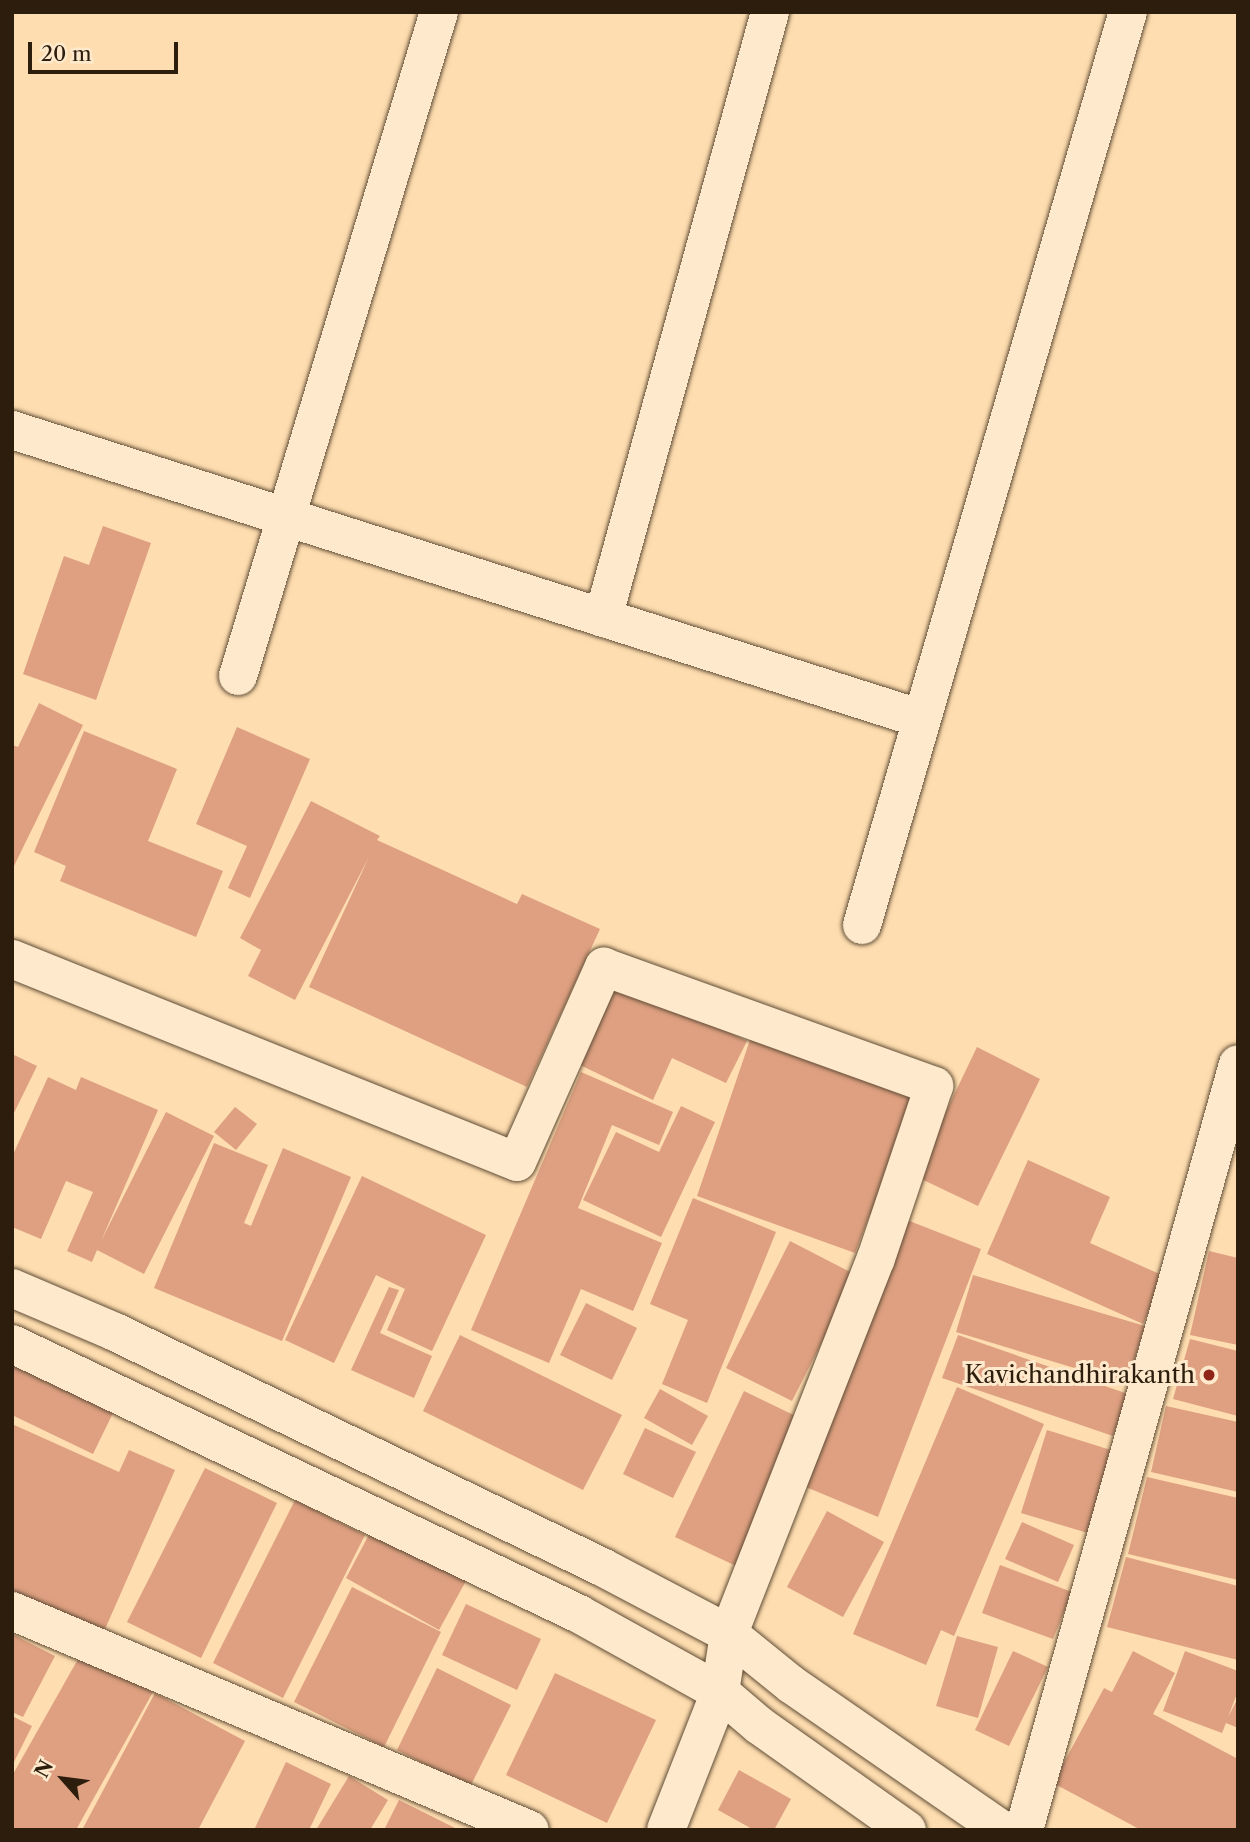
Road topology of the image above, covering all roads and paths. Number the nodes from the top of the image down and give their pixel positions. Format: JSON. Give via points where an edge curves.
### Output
{"nodes":[{"id":1,"x":439,"y":12,"type":"edge"},
{"id":2,"x":770,"y":12,"type":"edge"},
{"id":3,"x":1128,"y":12,"type":"edge"},
{"id":4,"x":12,"y":430,"type":"edge"},
{"id":5,"x":286,"y":517,"type":"junction"},
{"id":6,"x":603,"y":618,"type":"junction"},
{"id":7,"x":239,"y":676,"type":"dead end"},
{"id":8,"x":919,"y":718,"type":"junction"},
{"id":9,"x":862,"y":925,"type":"dead end"},
{"id":10,"x":12,"y":959,"type":"edge"},
{"id":11,"x":1238,"y":1064,"type":"edge"},
{"id":12,"x":12,"y":1288,"type":"edge"},
{"id":13,"x":12,"y":1345,"type":"edge"},
{"id":14,"x":12,"y":1611,"type":"edge"},
{"id":15,"x":729,"y":1634,"type":"junction"},
{"id":16,"x":720,"y":1692,"type":"junction"},
{"id":17,"x":530,"y":1830,"type":"edge"},
{"id":18,"x":666,"y":1830,"type":"edge"},
{"id":19,"x":907,"y":1830,"type":"edge"},
{"id":20,"x":1002,"y":1830,"type":"edge"},
{"id":21,"x":1024,"y":1830,"type":"edge"}],
"edges":[{"from":1,"to":5,"type":"street"},
{"from":2,"to":6,"type":"street"},
{"from":3,"to":8,"type":"street"},
{"from":4,"to":5,"type":"street"},
{"from":5,"to":6,"type":"street"},
{"from":5,"to":7,"type":"street"},
{"from":6,"to":8,"type":"street"},
{"from":8,"to":9,"type":"street"},
{"from":10,"to":15,"type":"street","via":[[517,1162],[604,967],[934,1086],[876,1258]]},
{"from":11,"to":21,"type":"street"},
{"from":12,"to":15,"type":"street","via":[[115,1332],[590,1561]]},
{"from":13,"to":16,"type":"street","via":[[579,1614]]},
{"from":14,"to":17,"type":"street"},
{"from":15,"to":16,"type":"street"},
{"from":15,"to":20,"type":"street","via":[[793,1685]]},
{"from":16,"to":18,"type":"street"},
{"from":16,"to":19,"type":"street","via":[[760,1726]]}]}
